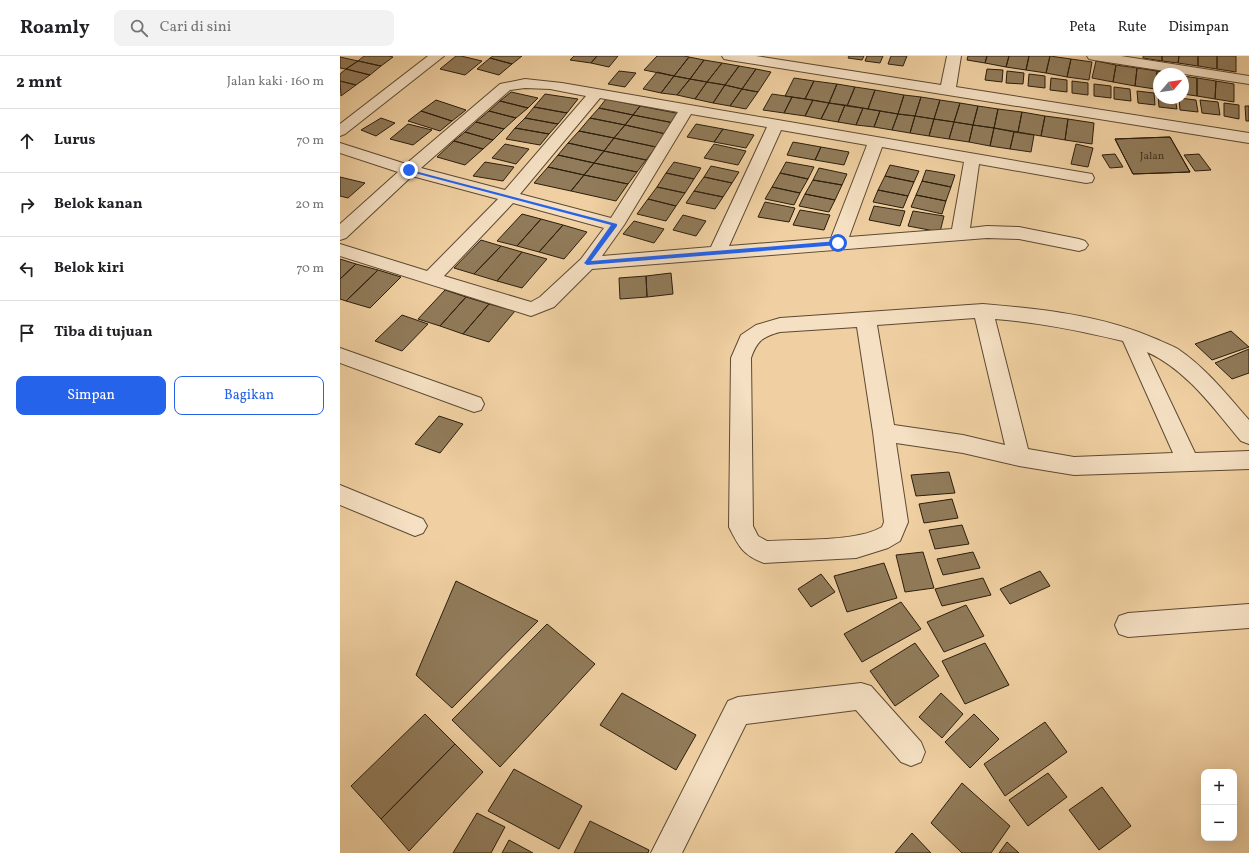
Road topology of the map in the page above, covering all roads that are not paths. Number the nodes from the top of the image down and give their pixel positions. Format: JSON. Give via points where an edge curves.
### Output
{"nodes":[{"id":1,"x":437,"y":56,"type":"edge"},
{"id":2,"x":729,"y":56,"type":"edge"},
{"id":3,"x":954,"y":56,"type":"edge"},
{"id":4,"x":1094,"y":56,"type":"edge"},
{"id":5,"x":1249,"y":80,"type":"edge"},
{"id":6,"x":948,"y":89,"type":"junction"},
{"id":7,"x":596,"y":93,"type":"junction"},
{"id":8,"x":687,"y":109,"type":"junction"},
{"id":9,"x":776,"y":124,"type":"junction"},
{"id":10,"x":340,"y":131,"type":"edge"},
{"id":11,"x":1249,"y":138,"type":"edge"},
{"id":12,"x":876,"y":142,"type":"junction"},
{"id":13,"x":340,"y":148,"type":"edge"},
{"id":14,"x":972,"y":159,"type":"junction"},
{"id":15,"x":409,"y":170,"type":"junction"},
{"id":16,"x":1086,"y":178,"type":"dead end"},
{"id":17,"x":509,"y":197,"type":"junction"},
{"id":18,"x":615,"y":225,"type":"junction"},
{"id":19,"x":340,"y":234,"type":"edge"},
{"id":20,"x":960,"y":234,"type":"junction"},
{"id":21,"x":838,"y":243,"type":"junction"},
{"id":22,"x":1079,"y":245,"type":"dead end"},
{"id":23,"x":340,"y":250,"type":"edge"},
{"id":24,"x":717,"y":253,"type":"junction"},
{"id":25,"x":587,"y":263,"type":"junction"},
{"id":26,"x":432,"y":277,"type":"junction"},
{"id":27,"x":983,"y":311,"type":"junction"},
{"id":28,"x":866,"y":320,"type":"junction"},
{"id":29,"x":1130,"y":336,"type":"junction"},
{"id":30,"x":340,"y":355,"type":"edge"},
{"id":31,"x":474,"y":404,"type":"dead end"},
{"id":32,"x":884,"y":432,"type":"junction"},
{"id":33,"x":1249,"y":434,"type":"edge"},
{"id":34,"x":1019,"y":457,"type":"junction"},
{"id":35,"x":1249,"y":460,"type":"edge"},
{"id":36,"x":1188,"y":462,"type":"junction"},
{"id":37,"x":340,"y":495,"type":"edge"},
{"id":38,"x":415,"y":526,"type":"dead end"},
{"id":39,"x":1249,"y":616,"type":"edge"},
{"id":40,"x":1128,"y":625,"type":"dead end"},
{"id":41,"x":911,"y":752,"type":"dead end"},
{"id":42,"x":666,"y":853,"type":"edge"}],
"edges":[{"from":1,"to":10,"type":"street"},
{"from":2,"to":6,"type":"street"},
{"from":3,"to":6,"type":"street"},
{"from":4,"to":5,"type":"street"},
{"from":6,"to":11,"type":"street"},
{"from":7,"to":8,"type":"street"},
{"from":7,"to":15,"type":"street","via":[[514,83],[505,87]]},
{"from":7,"to":17,"type":"street"},
{"from":8,"to":9,"type":"street"},
{"from":8,"to":18,"type":"street"},
{"from":9,"to":12,"type":"street"},
{"from":9,"to":24,"type":"street"},
{"from":12,"to":14,"type":"street"},
{"from":12,"to":21,"type":"street"},
{"from":13,"to":15,"type":"street"},
{"from":14,"to":16,"type":"street"},
{"from":14,"to":20,"type":"street"},
{"from":15,"to":17,"type":"street"},
{"from":15,"to":19,"type":"street"},
{"from":17,"to":18,"type":"street"},
{"from":17,"to":26,"type":"street"},
{"from":18,"to":25,"type":"street"},
{"from":20,"to":21,"type":"street"},
{"from":20,"to":22,"type":"street","via":[[1020,233]]},
{"from":21,"to":24,"type":"street"},
{"from":23,"to":26,"type":"street"},
{"from":24,"to":25,"type":"street"},
{"from":25,"to":26,"type":"street","via":[[547,302],[531,308]]},
{"from":27,"to":28,"type":"street"},
{"from":27,"to":29,"type":"street","via":[[1078,323]]},
{"from":27,"to":34,"type":"street"},
{"from":28,"to":32,"type":"street"},
{"from":28,"to":32,"type":"street","via":[[780,325],[763,330],[748,340],[740,358],[741,527],[750,543],[764,552],[849,547],[880,541],[892,534],[896,522]]},
{"from":29,"to":33,"type":"street","via":[[1170,354],[1202,382]]},
{"from":29,"to":36,"type":"street"},
{"from":30,"to":31,"type":"street"},
{"from":32,"to":34,"type":"street","via":[[963,444]]},
{"from":34,"to":36,"type":"street","via":[[1074,466]]},
{"from":35,"to":36,"type":"street"},
{"from":37,"to":38,"type":"street"},
{"from":39,"to":40,"type":"street"},
{"from":41,"to":42,"type":"street","via":[[861,696],[738,711]]}]}
